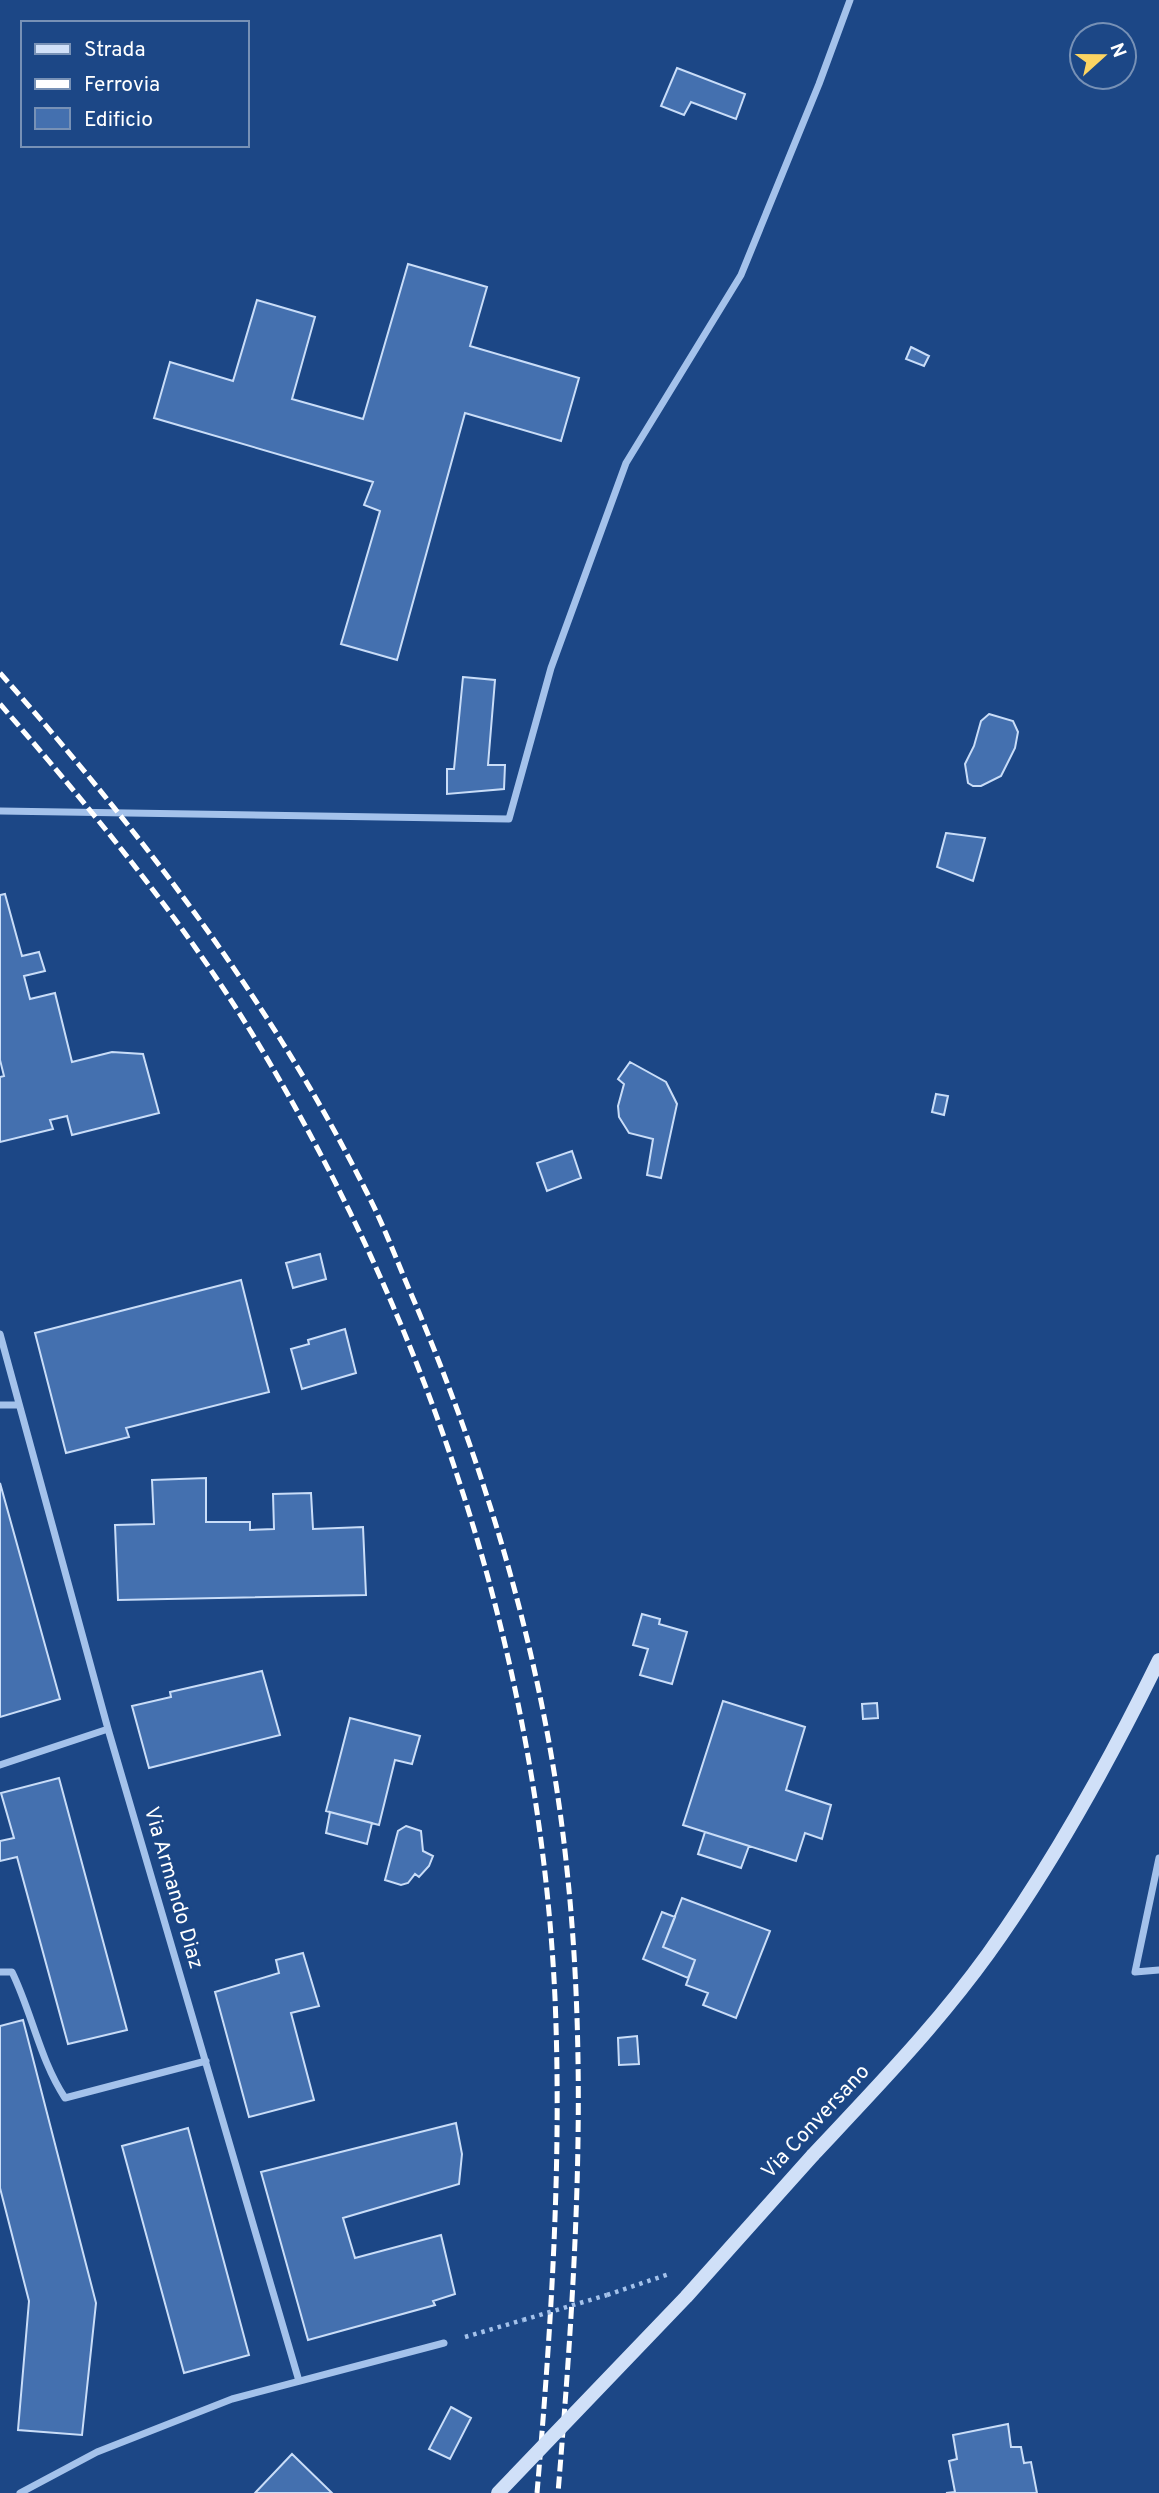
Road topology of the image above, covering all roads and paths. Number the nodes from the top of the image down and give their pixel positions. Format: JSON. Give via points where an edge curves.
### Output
{"nodes":[{"id":1,"x":850,"y":0,"type":"edge"},
{"id":2,"x":0,"y":811,"type":"edge"},
{"id":3,"x":0,"y":1335,"type":"edge"},
{"id":4,"x":0,"y":1405,"type":"edge"},
{"id":5,"x":17,"y":1405,"type":"junction"},
{"id":6,"x":1159,"y":1660,"type":"edge"},
{"id":7,"x":108,"y":1729,"type":"junction"},
{"id":8,"x":0,"y":1765,"type":"edge"},
{"id":9,"x":1159,"y":1858,"type":"edge"},
{"id":10,"x":1159,"y":1970,"type":"edge"},
{"id":11,"x":0,"y":1972,"type":"edge"},
{"id":12,"x":206,"y":2061,"type":"junction"},
{"id":13,"x":670,"y":2274,"type":"dead end"},
{"id":14,"x":444,"y":2343,"type":"joint"},
{"id":15,"x":299,"y":2381,"type":"junction"},
{"id":16,"x":20,"y":2493,"type":"edge"},
{"id":17,"x":498,"y":2493,"type":"edge"}],
"edges":[{"from":1,"to":2,"type":"street","via":[[741,275],[626,463],[551,668],[509,819]]},
{"from":3,"to":5,"type":"street","name":"Via Armando Diaz"},
{"from":4,"to":5,"type":"street"},
{"from":5,"to":7,"type":"street","name":"Via Armando Diaz"},
{"from":6,"to":17,"type":"main road","name":"Via Conversano","bridge":true,"via":[[1119,1742],[1052,1857],[987,1955],[901,2062]]},
{"from":7,"to":8,"type":"street"},
{"from":7,"to":12,"type":"street","name":"Via Armando Diaz"},
{"from":9,"to":10,"type":"street","via":[[1135,1972]]},
{"from":11,"to":12,"type":"street","via":[[12,1972],[26,1999],[51,2077],[65,2098]]},
{"from":12,"to":15,"type":"street","name":"Via Armando Diaz"},
{"from":13,"to":14,"type":"path","bridge":true},
{"from":14,"to":15,"type":"street"},
{"from":15,"to":16,"type":"street","via":[[232,2399],[97,2452]]}]}
